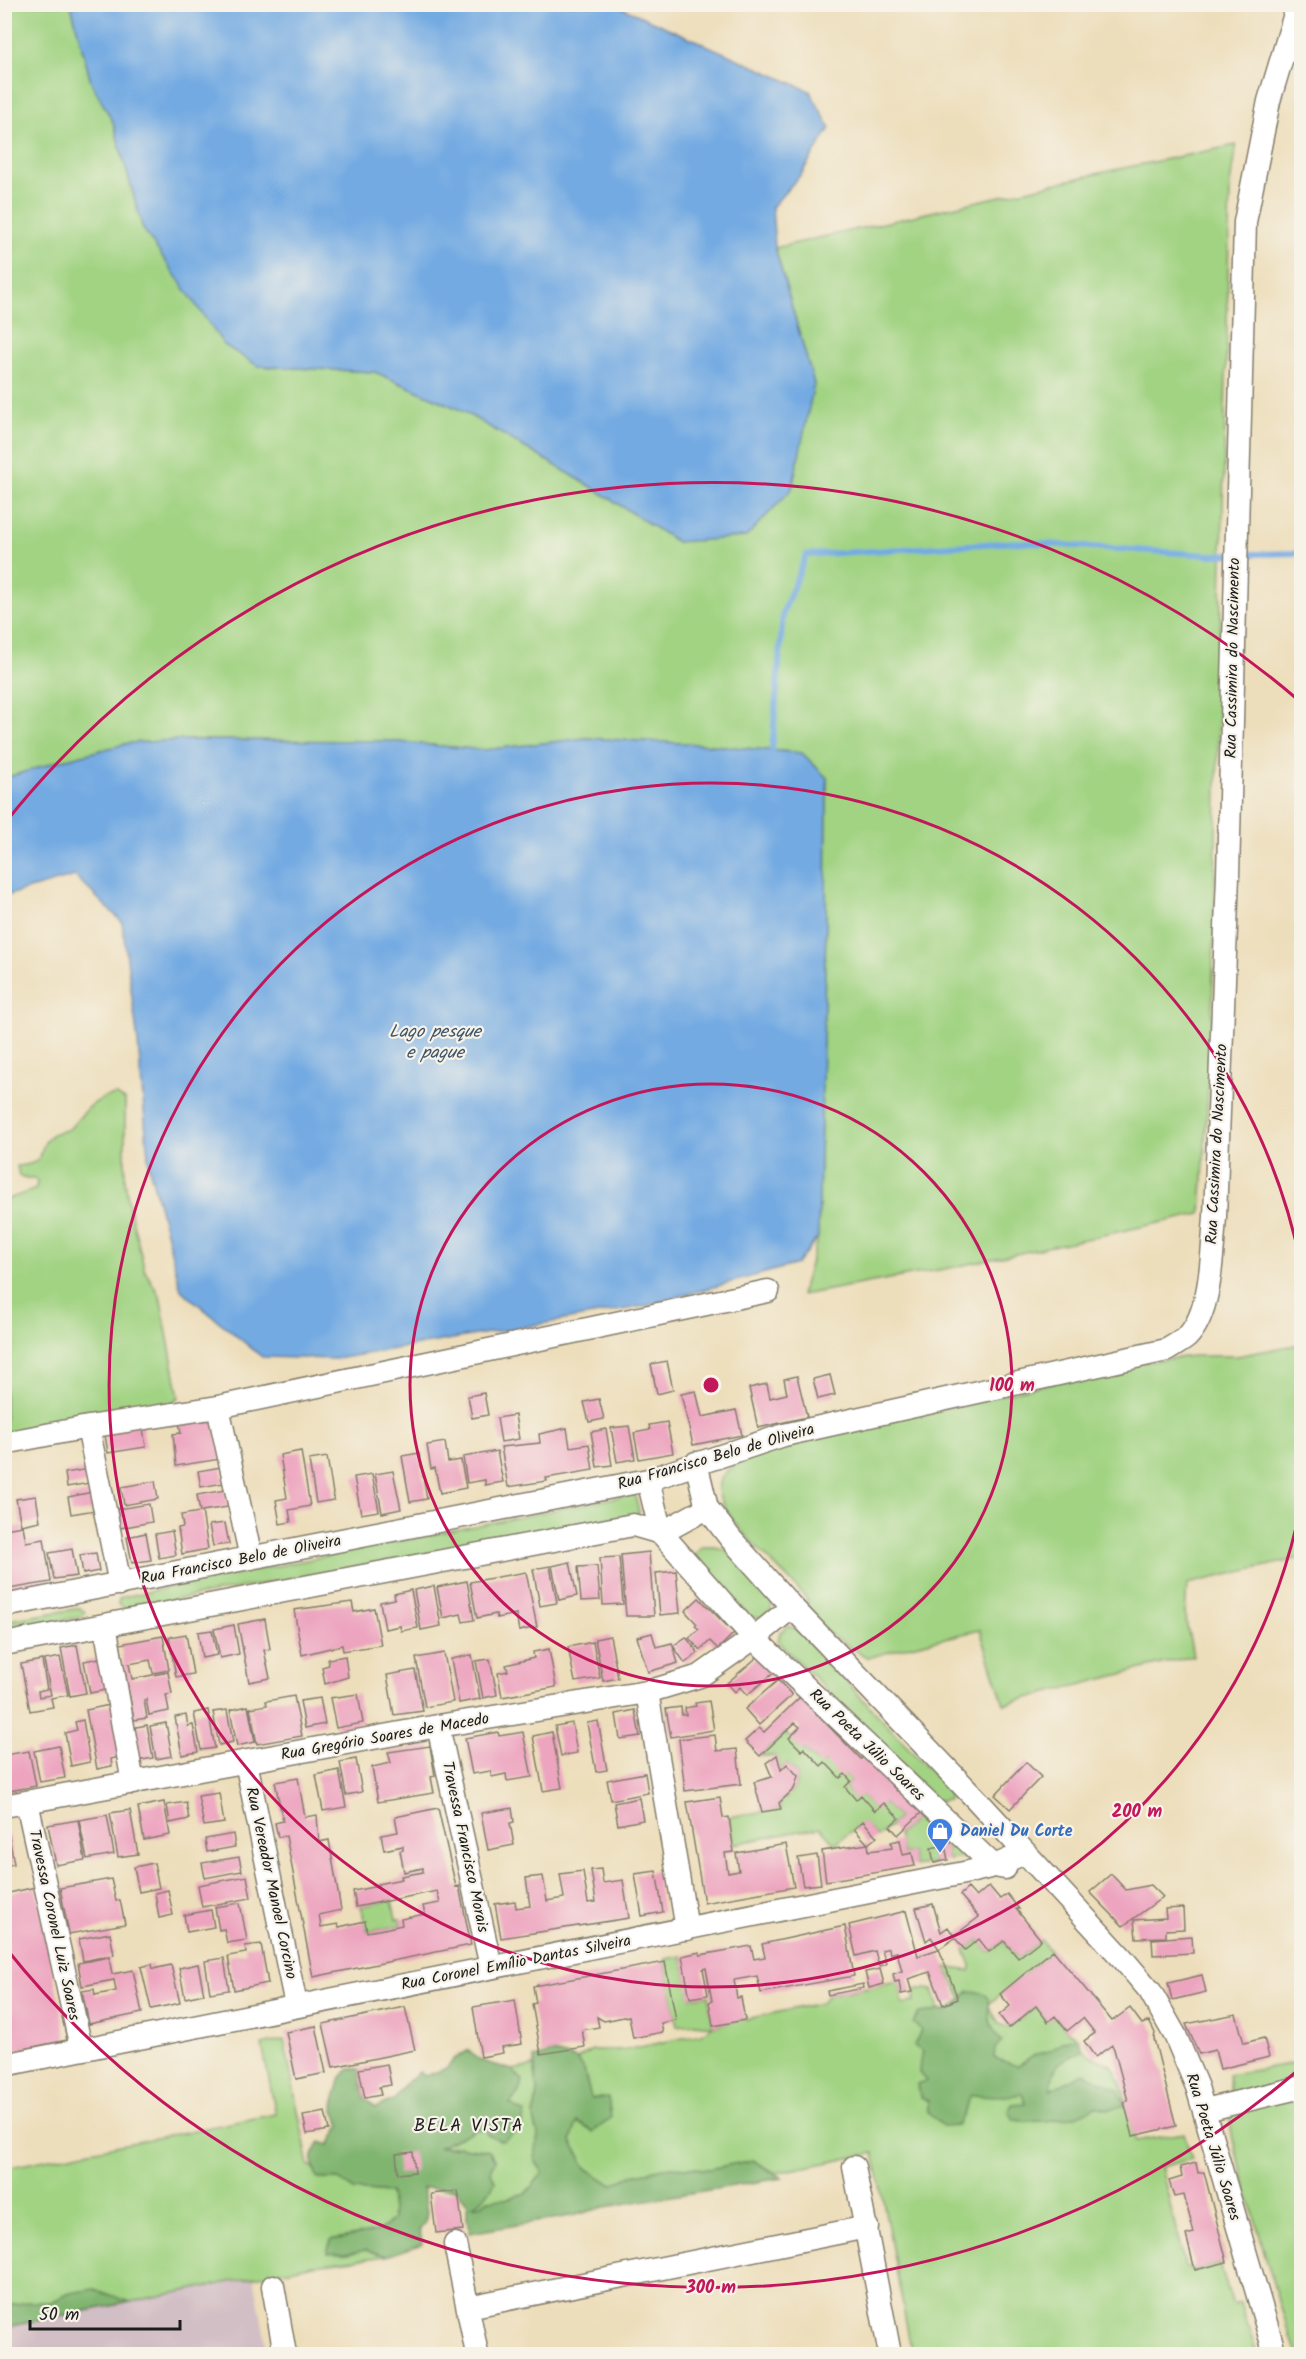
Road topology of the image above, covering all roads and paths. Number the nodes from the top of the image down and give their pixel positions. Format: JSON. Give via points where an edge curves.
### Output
{"nodes":[{"id":1,"x":1298,"y":4,"type":"edge"},
{"id":2,"x":768,"y":1291,"type":"dead end"},
{"id":3,"x":1200,"y":1317,"type":"joint"},
{"id":4,"x":218,"y":1407,"type":"junction"},
{"id":5,"x":87,"y":1427,"type":"junction"},
{"id":6,"x":4,"y":1443,"type":"edge"},
{"id":7,"x":696,"y":1463,"type":"junction"},
{"id":8,"x":648,"y":1480,"type":"junction"},
{"id":9,"x":707,"y":1508,"type":"junction"},
{"id":10,"x":661,"y":1533,"type":"junction"},
{"id":11,"x":251,"y":1558,"type":"junction"},
{"id":12,"x":115,"y":1585,"type":"junction"},
{"id":13,"x":81,"y":1591,"type":"junction"},
{"id":14,"x":4,"y":1606,"type":"edge"},
{"id":15,"x":792,"y":1607,"type":"junction"},
{"id":16,"x":104,"y":1625,"type":"junction"},
{"id":17,"x":754,"y":1638,"type":"junction"},
{"id":18,"x":4,"y":1644,"type":"edge"},
{"id":19,"x":647,"y":1692,"type":"junction"},
{"id":20,"x":438,"y":1726,"type":"junction"},
{"id":21,"x":246,"y":1762,"type":"junction"},
{"id":22,"x":133,"y":1783,"type":"junction"},
{"id":23,"x":27,"y":1802,"type":"junction"},
{"id":24,"x":4,"y":1806,"type":"edge"},
{"id":25,"x":1024,"y":1852,"type":"junction"},
{"id":26,"x":994,"y":1866,"type":"junction"},
{"id":27,"x":1045,"y":1876,"type":"junction"},
{"id":28,"x":687,"y":1929,"type":"junction"},
{"id":29,"x":491,"y":1967,"type":"junction"},
{"id":30,"x":296,"y":2005,"type":"junction"},
{"id":31,"x":81,"y":2048,"type":"junction"},
{"id":32,"x":4,"y":2065,"type":"edge"},
{"id":33,"x":1302,"y":2087,"type":"edge"},
{"id":34,"x":1205,"y":2110,"type":"junction"},
{"id":35,"x":854,"y":2167,"type":"dead end"},
{"id":36,"x":867,"y":2227,"type":"junction"},
{"id":37,"x":455,"y":2244,"type":"dead end"},
{"id":38,"x":273,"y":2286,"type":"dead end"},
{"id":39,"x":468,"y":2307,"type":"junction"},
{"id":40,"x":285,"y":2355,"type":"edge"},
{"id":41,"x":477,"y":2355,"type":"edge"},
{"id":42,"x":890,"y":2355,"type":"edge"},
{"id":43,"x":1275,"y":2355,"type":"edge"}],
"edges":[{"from":1,"to":3,"type":"street","name":"Rua Cassimira do Nascimento","via":[[1269,101],[1245,222],[1215,1217],[1210,1272]]},
{"from":2,"to":4,"type":"street"},
{"from":3,"to":7,"type":"street","name":"Rua Francisco Belo de Oliveira","via":[[1186,1337],[1167,1350],[784,1435]]},
{"from":4,"to":5,"type":"street"},
{"from":4,"to":11,"type":"street"},
{"from":5,"to":6,"type":"street"},
{"from":5,"to":12,"type":"street"},
{"from":7,"to":8,"type":"street","name":"Rua Francisco Belo de Oliveira"},
{"from":7,"to":9,"type":"street","name":"Rua Poeta Júlio Soares"},
{"from":8,"to":10,"type":"street","name":"Rua Poeta Júlio Soares"},
{"from":8,"to":11,"type":"street","name":"Rua Francisco Belo de Oliveira"},
{"from":9,"to":10,"type":"street"},
{"from":9,"to":15,"type":"street","name":"Rua Poeta Júlio Soares"},
{"from":10,"to":16,"type":"street","via":[[633,1525]]},
{"from":10,"to":17,"type":"street","name":"Rua Poeta Júlio Soares"},
{"from":11,"to":12,"type":"street","name":"Rua Francisco Belo de Oliveira"},
{"from":12,"to":13,"type":"street","name":"Rua Francisco Belo de Oliveira"},
{"from":12,"to":16,"type":"street","via":[[107,1598],[108,1611],[114,1619]]},
{"from":13,"to":14,"type":"street","name":"Rua Francisco Belo de Oliveira"},
{"from":13,"to":16,"type":"street","via":[[90,1598],[94,1618]]},
{"from":15,"to":17,"type":"street"},
{"from":15,"to":25,"type":"street","name":"Rua Poeta Júlio Soares"},
{"from":16,"to":18,"type":"street"},
{"from":16,"to":22,"type":"street"},
{"from":17,"to":19,"type":"street","name":"Rua Gregório Soares de Macedo","via":[[700,1676]]},
{"from":17,"to":26,"type":"street","name":"Rua Poeta Júlio Soares"},
{"from":19,"to":20,"type":"street","name":"Rua Gregório Soares de Macedo"},
{"from":19,"to":28,"type":"street"},
{"from":20,"to":21,"type":"street","name":"Rua Gregório Soares de Macedo"},
{"from":20,"to":29,"type":"street","name":"Travessa Francisco Morais"},
{"from":21,"to":22,"type":"street","name":"Rua Gregório Soares de Macedo"},
{"from":21,"to":30,"type":"street","name":"Rua Vereador Manoel Corcino"},
{"from":22,"to":23,"type":"street","name":"Rua Gregório Soares de Macedo"},
{"from":23,"to":24,"type":"street","name":"Rua Gregório Soares de Macedo"},
{"from":23,"to":31,"type":"street","name":"Travessa Coronel Luiz Soares"},
{"from":25,"to":26,"type":"street","name":"Rua Coronel Emílio Dantas Silveira"},
{"from":25,"to":27,"type":"street","name":"Rua Poeta Júlio Soares"},
{"from":26,"to":27,"type":"street"},
{"from":26,"to":28,"type":"street","name":"Rua Coronel Emílio Dantas Silveira"},
{"from":27,"to":34,"type":"street","name":"Rua Poeta Júlio Soares","via":[[1150,1991],[1175,2035]]},
{"from":28,"to":29,"type":"street","name":"Rua Coronel Emílio Dantas Silveira"},
{"from":29,"to":30,"type":"street","name":"Rua Coronel Emílio Dantas Silveira"},
{"from":30,"to":31,"type":"street","name":"Rua Coronel Emílio Dantas Silveira"},
{"from":31,"to":32,"type":"street","name":"Rua Coronel Emílio Dantas Silveira"},
{"from":33,"to":34,"type":"street"},
{"from":34,"to":43,"type":"street","name":"Rua Poeta Júlio Soares"},
{"from":35,"to":36,"type":"street"},
{"from":36,"to":39,"type":"street"},
{"from":36,"to":42,"type":"street"},
{"from":37,"to":39,"type":"street"},
{"from":38,"to":40,"type":"street"},
{"from":39,"to":41,"type":"street"}]}
